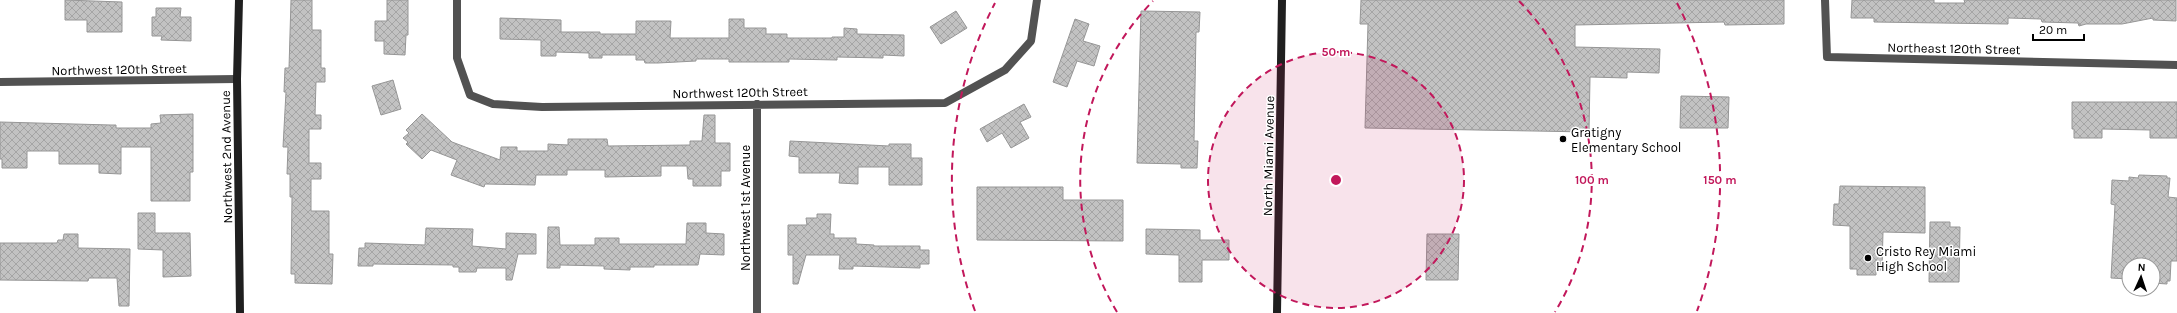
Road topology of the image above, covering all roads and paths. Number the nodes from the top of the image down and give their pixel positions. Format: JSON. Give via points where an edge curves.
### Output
{"nodes":[{"id":1,"x":239,"y":0,"type":"edge"},
{"id":2,"x":457,"y":0,"type":"edge"},
{"id":3,"x":1037,"y":0,"type":"edge"},
{"id":4,"x":1282,"y":0,"type":"edge"},
{"id":5,"x":1825,"y":0,"type":"edge"},
{"id":6,"x":2177,"y":65,"type":"edge"},
{"id":7,"x":238,"y":80,"type":"junction"},
{"id":8,"x":0,"y":82,"type":"edge"},
{"id":9,"x":758,"y":104,"type":"junction"},
{"id":10,"x":240,"y":313,"type":"edge"},
{"id":11,"x":757,"y":313,"type":"edge"},
{"id":12,"x":1277,"y":313,"type":"edge"}],
"edges":[{"from":1,"to":7,"type":"street","name":"Northwest 2nd Avenue"},
{"from":2,"to":9,"type":"street","name":"Northwest 120th Street","via":[[457,58],[470,95],[494,104]]},
{"from":3,"to":9,"type":"street","name":"Northwest 120th Street","via":[[1031,41],[1005,70],[945,103]]},
{"from":4,"to":12,"type":"street","name":"North Miami Avenue"},
{"from":5,"to":6,"type":"street","name":"Northeast 120th Street","via":[[1827,58]]},
{"from":7,"to":8,"type":"street","name":"Northwest 120th Street"},
{"from":7,"to":10,"type":"street","name":"Northwest 2nd Avenue"},
{"from":9,"to":11,"type":"street","name":"Northwest 1st Avenue"}]}
